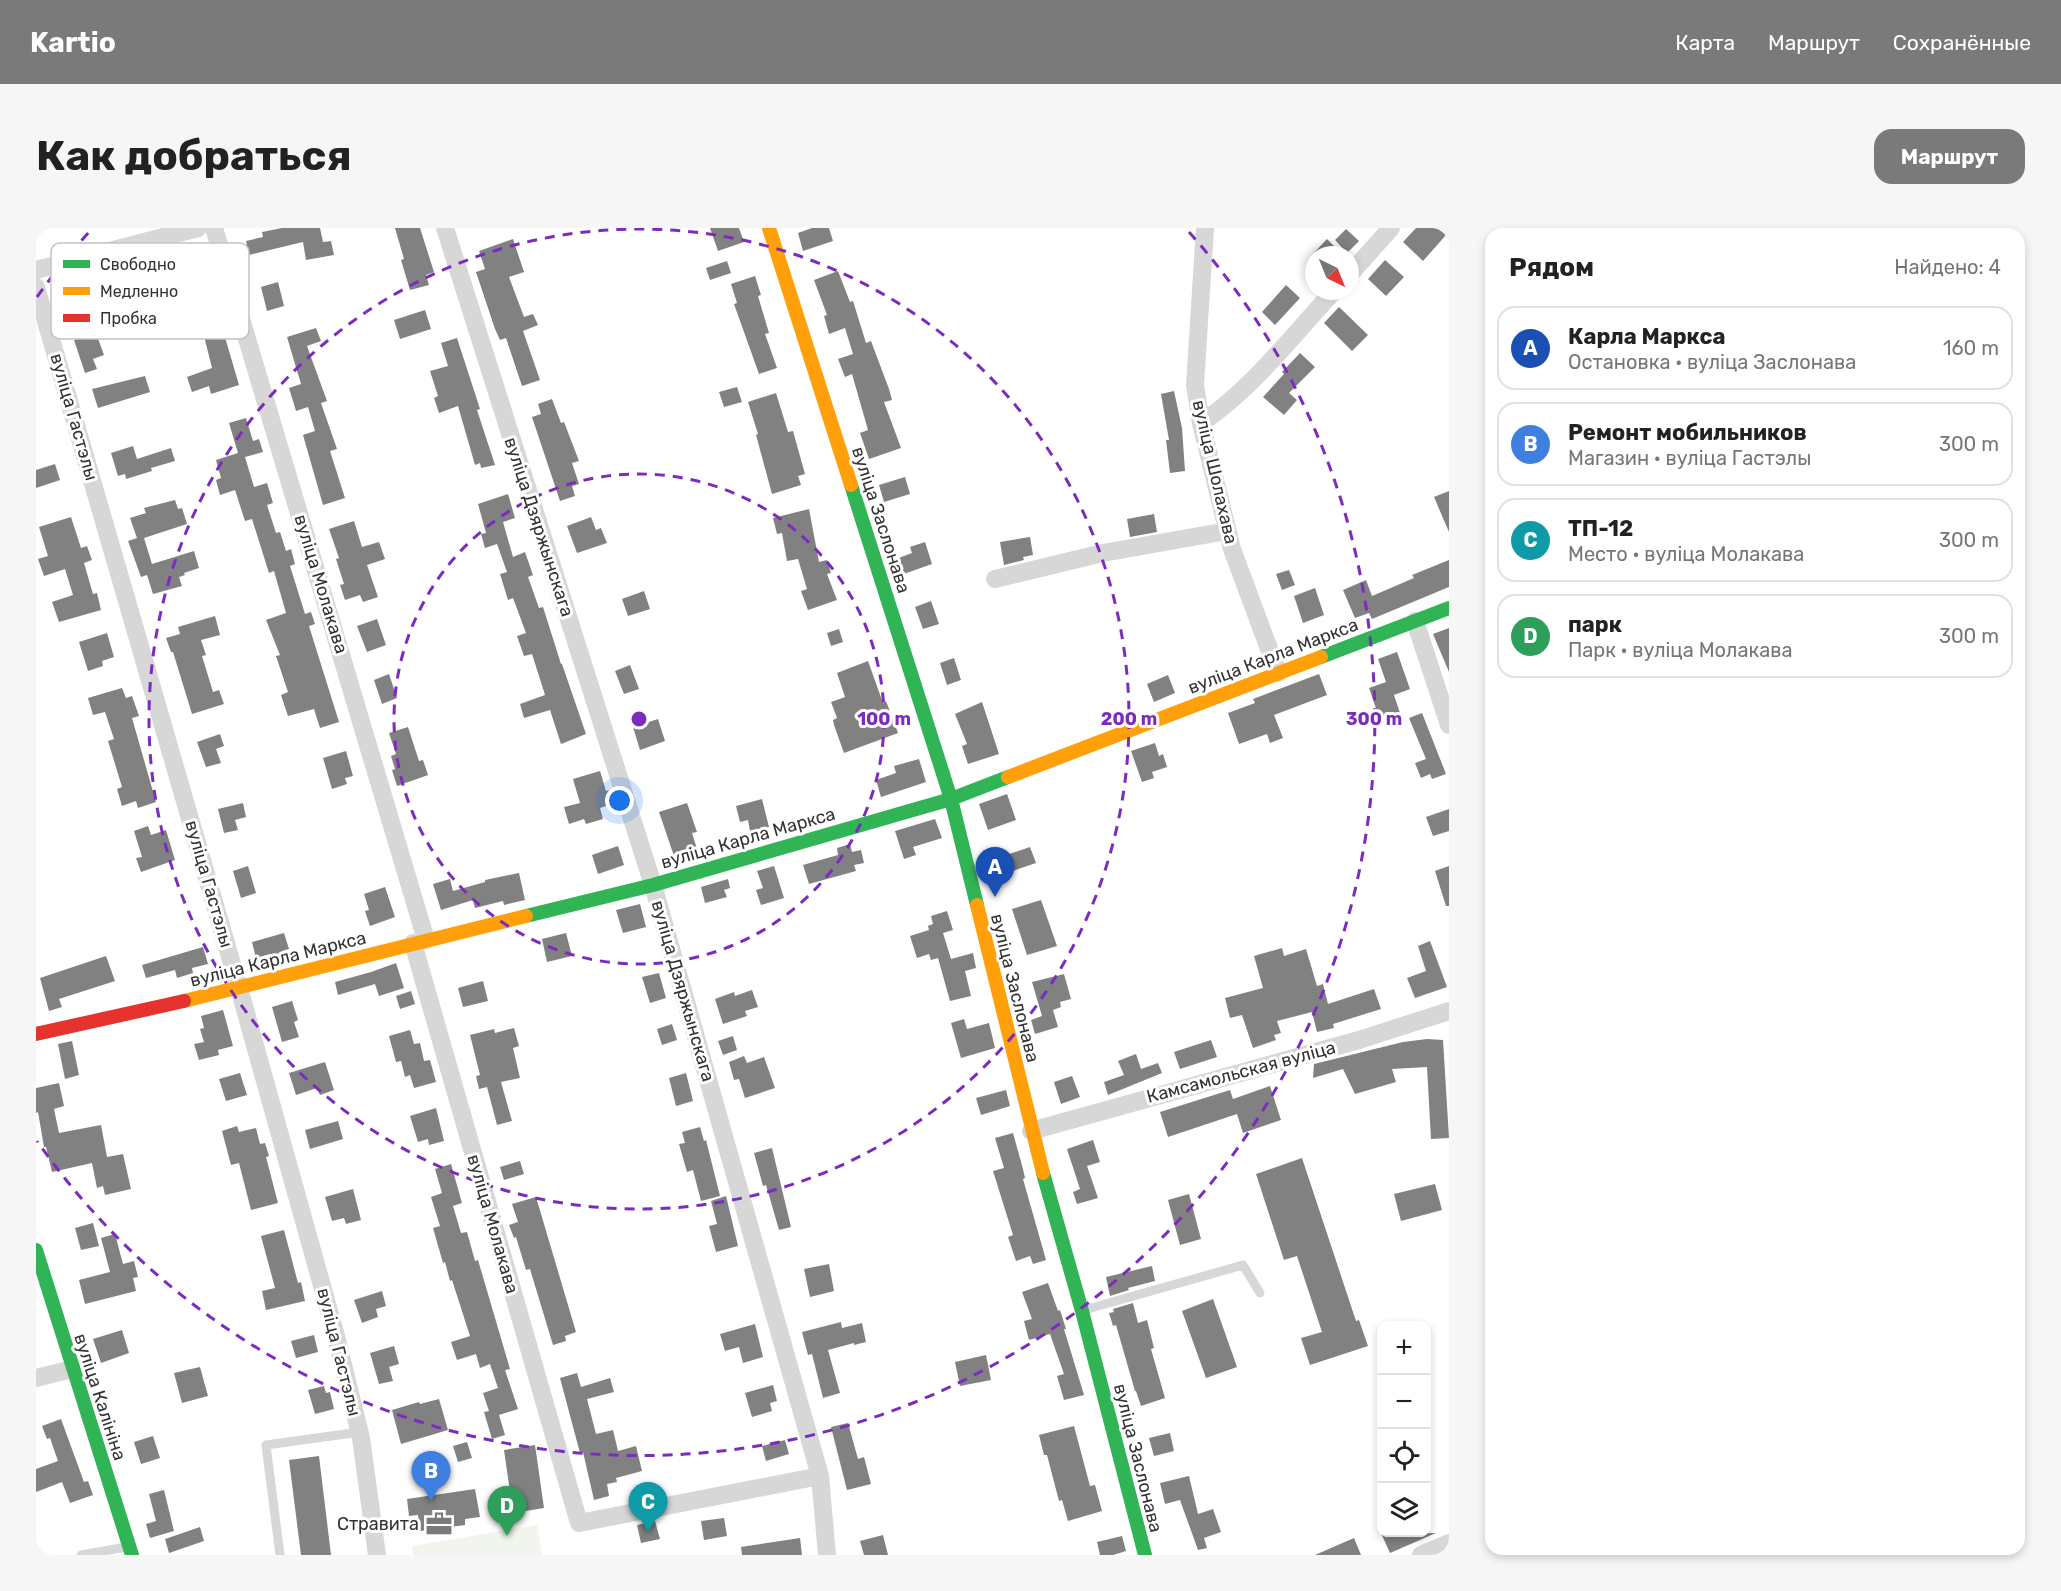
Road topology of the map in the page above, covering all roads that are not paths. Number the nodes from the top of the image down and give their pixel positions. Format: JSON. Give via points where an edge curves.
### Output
{"nodes":[{"id":1,"x":198,"y":228,"type":"edge"},
{"id":2,"x":214,"y":228,"type":"edge"},
{"id":3,"x":445,"y":228,"type":"edge"},
{"id":4,"x":769,"y":228,"type":"edge"},
{"id":5,"x":1205,"y":228,"type":"edge"},
{"id":6,"x":1391,"y":228,"type":"edge"},
{"id":7,"x":140,"y":243,"type":"edge"},
{"id":8,"x":218,"y":243,"type":"edge"},
{"id":9,"x":1359,"y":264,"type":"edge"},
{"id":10,"x":51,"y":266,"type":"edge"},
{"id":11,"x":36,"y":270,"type":"edge"},
{"id":12,"x":36,"y":287,"type":"edge"},
{"id":13,"x":1326,"y":300,"type":"edge"},
{"id":14,"x":51,"y":339,"type":"edge"},
{"id":15,"x":51,"y":339,"type":"edge"},
{"id":16,"x":246,"y":339,"type":"edge"},
{"id":17,"x":1201,"y":423,"type":"junction"},
{"id":18,"x":1227,"y":531,"type":"junction"},
{"id":19,"x":995,"y":579,"type":"dead end"},
{"id":20,"x":1449,"y":608,"type":"edge"},
{"id":21,"x":1415,"y":621,"type":"junction"},
{"id":22,"x":1278,"y":673,"type":"junction"},
{"id":23,"x":1449,"y":724,"type":"edge"},
{"id":24,"x":951,"y":799,"type":"junction"},
{"id":25,"x":653,"y":885,"type":"junction"},
{"id":26,"x":420,"y":941,"type":"junction"},
{"id":27,"x":239,"y":988,"type":"junction"},
{"id":28,"x":1449,"y":1011,"type":"edge"},
{"id":29,"x":36,"y":1034,"type":"edge"},
{"id":30,"x":1031,"y":1131,"type":"junction"},
{"id":31,"x":36,"y":1250,"type":"edge"},
{"id":32,"x":1260,"y":1293,"type":"dead end"},
{"id":33,"x":1082,"y":1311,"type":"junction"},
{"id":34,"x":72,"y":1369,"type":"junction"},
{"id":35,"x":36,"y":1378,"type":"edge"},
{"id":36,"x":360,"y":1432,"type":"junction"},
{"id":37,"x":820,"y":1476,"type":"junction"},
{"id":38,"x":1449,"y":1543,"type":"edge"},
{"id":39,"x":130,"y":1551,"type":"edge"},
{"id":40,"x":81,"y":1555,"type":"edge"},
{"id":41,"x":280,"y":1555,"type":"edge"},
{"id":42,"x":378,"y":1555,"type":"edge"},
{"id":43,"x":827,"y":1555,"type":"edge"},
{"id":44,"x":1145,"y":1555,"type":"edge"},
{"id":45,"x":1421,"y":1555,"type":"edge"}],
"edges":[{"from":1,"to":7,"type":"street"},
{"from":2,"to":8,"type":"street","name":"вуліца Молакава"},
{"from":3,"to":25,"type":"street","name":"вуліца Дзяржынскага"},
{"from":4,"to":24,"type":"street","name":"вуліца Заслонава"},
{"from":5,"to":17,"type":"street","name":"вуліца Шолахава","via":[[1195,385]]},
{"from":6,"to":9,"type":"street"},
{"from":10,"to":11,"type":"street"},
{"from":12,"to":15,"type":"street","name":"вуліца Гастэлы"},
{"from":13,"to":17,"type":"street","via":[[1243,390]]},
{"from":14,"to":27,"type":"street","name":"вуліца Гастэлы"},
{"from":16,"to":26,"type":"street","name":"вуліца Молакава"},
{"from":17,"to":18,"type":"street","name":"вуліца Шолахава"},
{"from":18,"to":19,"type":"street","via":[[1103,553]]},
{"from":18,"to":22,"type":"street","name":"вуліца Шолахава"},
{"from":20,"to":21,"type":"street","name":"вуліца Карла Маркса"},
{"from":21,"to":22,"type":"street","name":"вуліца Карла Маркса"},
{"from":21,"to":23,"type":"street"},
{"from":22,"to":24,"type":"street","name":"вуліца Карла Маркса"},
{"from":24,"to":25,"type":"street","name":"вуліца Карла Маркса"},
{"from":24,"to":30,"type":"street","name":"вуліца Заслонава"},
{"from":25,"to":26,"type":"street","name":"вуліца Карла Маркса"},
{"from":25,"to":37,"type":"street","name":"вуліца Дзяржынскага"},
{"from":26,"to":27,"type":"street","name":"вуліца Карла Маркса"},
{"from":26,"to":37,"type":"street","name":"вуліца Молакава","via":[[579,1523]]},
{"from":27,"to":29,"type":"street","name":"вуліца Карла Маркса"},
{"from":27,"to":36,"type":"street","name":"вуліца Гастэлы"},
{"from":28,"to":30,"type":"street","name":"Камсамольская вуліца","via":[[1359,1040]]},
{"from":30,"to":33,"type":"street","name":"вуліца Заслонава"},
{"from":31,"to":34,"type":"street","name":"вуліца Калініна"},
{"from":32,"to":33,"type":"lane","via":[[1243,1265]]},
{"from":33,"to":44,"type":"street","name":"вуліца Заслонава"},
{"from":34,"to":35,"type":"street"},
{"from":34,"to":39,"type":"street","name":"вуліца Калініна"},
{"from":36,"to":41,"type":"lane","via":[[266,1445]]},
{"from":36,"to":42,"type":"street","name":"вуліца Гастэлы"},
{"from":37,"to":43,"type":"street","name":"вуліца Дзяржынскага"},
{"from":38,"to":45,"type":"street"},
{"from":39,"to":40,"type":"lane"}]}
